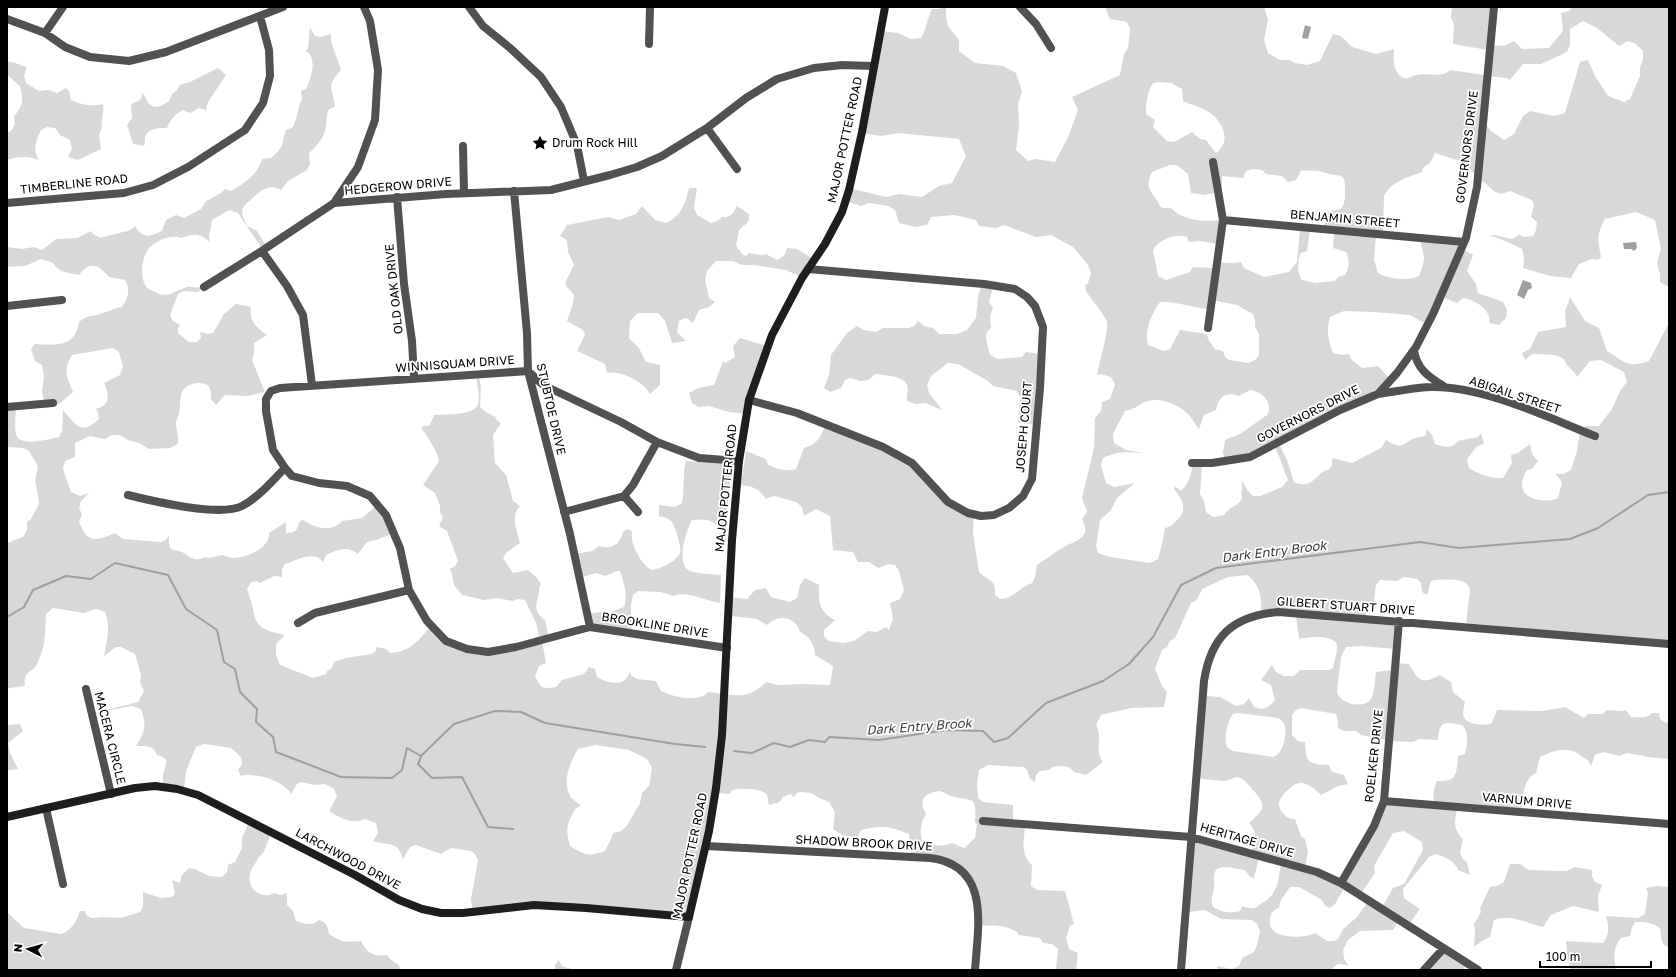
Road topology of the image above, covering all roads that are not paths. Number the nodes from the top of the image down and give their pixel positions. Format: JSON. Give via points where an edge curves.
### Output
{"nodes":[{"id":1,"x":63,"y":7,"type":"edge"},
{"id":2,"x":283,"y":7,"type":"edge"},
{"id":3,"x":364,"y":7,"type":"edge"},
{"id":4,"x":469,"y":7,"type":"edge"},
{"id":5,"x":650,"y":7,"type":"edge"},
{"id":6,"x":885,"y":7,"type":"edge"},
{"id":7,"x":1020,"y":7,"type":"edge"},
{"id":8,"x":1494,"y":7,"type":"edge"},
{"id":9,"x":260,"y":16,"type":"junction"},
{"id":10,"x":7,"y":19,"type":"edge"},
{"id":11,"x":45,"y":33,"type":"junction"},
{"id":12,"x":649,"y":44,"type":"dead end"},
{"id":13,"x":1051,"y":48,"type":"dead end"},
{"id":14,"x":873,"y":66,"type":"junction"},
{"id":15,"x":707,"y":128,"type":"junction"},
{"id":16,"x":463,"y":146,"type":"dead end"},
{"id":17,"x":1213,"y":162,"type":"dead end"},
{"id":18,"x":737,"y":169,"type":"dead end"},
{"id":19,"x":584,"y":181,"type":"junction"},
{"id":20,"x":514,"y":192,"type":"junction"},
{"id":21,"x":464,"y":193,"type":"junction"},
{"id":22,"x":397,"y":197,"type":"junction"},
{"id":23,"x":7,"y":203,"type":"edge"},
{"id":24,"x":334,"y":203,"type":"junction"},
{"id":25,"x":1223,"y":220,"type":"junction"},
{"id":26,"x":1464,"y":242,"type":"junction"},
{"id":27,"x":262,"y":251,"type":"junction"},
{"id":28,"x":808,"y":269,"type":"junction"},
{"id":29,"x":204,"y":287,"type":"dead end"},
{"id":30,"x":62,"y":300,"type":"dead end"},
{"id":31,"x":7,"y":306,"type":"edge"},
{"id":32,"x":1208,"y":328,"type":"dead end"},
{"id":33,"x":1414,"y":350,"type":"junction"},
{"id":34,"x":528,"y":371,"type":"junction"},
{"id":35,"x":414,"y":378,"type":"junction"},
{"id":36,"x":312,"y":385,"type":"junction"},
{"id":37,"x":1447,"y":388,"type":"junction"},
{"id":38,"x":271,"y":391,"type":"joint"},
{"id":39,"x":1378,"y":394,"type":"junction"},
{"id":40,"x":749,"y":400,"type":"junction"},
{"id":41,"x":53,"y":403,"type":"dead end"},
{"id":42,"x":7,"y":407,"type":"edge"},
{"id":43,"x":1596,"y":436,"type":"dead end"},
{"id":44,"x":657,"y":442,"type":"junction"},
{"id":45,"x":739,"y":461,"type":"junction"},
{"id":46,"x":1192,"y":463,"type":"dead end"},
{"id":47,"x":284,"y":468,"type":"junction"},
{"id":48,"x":128,"y":495,"type":"dead end"},
{"id":49,"x":624,"y":496,"type":"junction"},
{"id":50,"x":564,"y":512,"type":"junction"},
{"id":51,"x":638,"y":512,"type":"dead end"},
{"id":52,"x":410,"y":590,"type":"junction"},
{"id":53,"x":1399,"y":621,"type":"junction"},
{"id":54,"x":298,"y":623,"type":"dead end"},
{"id":55,"x":590,"y":627,"type":"junction"},
{"id":56,"x":1669,"y":644,"type":"edge"},
{"id":57,"x":727,"y":648,"type":"junction"},
{"id":58,"x":86,"y":689,"type":"dead end"},
{"id":59,"x":111,"y":794,"type":"junction"},
{"id":60,"x":1384,"y":801,"type":"junction"},
{"id":61,"x":46,"y":808,"type":"junction"},
{"id":62,"x":7,"y":817,"type":"edge"},
{"id":63,"x":983,"y":821,"type":"dead end"},
{"id":64,"x":1669,"y":824,"type":"edge"},
{"id":65,"x":1191,"y":837,"type":"junction"},
{"id":66,"x":706,"y":846,"type":"junction"},
{"id":67,"x":1341,"y":883,"type":"junction"},
{"id":68,"x":63,"y":884,"type":"dead end"},
{"id":69,"x":689,"y":917,"type":"junction"},
{"id":70,"x":1443,"y":949,"type":"junction"},
{"id":71,"x":676,"y":970,"type":"edge"},
{"id":72,"x":975,"y":970,"type":"edge"},
{"id":73,"x":1181,"y":970,"type":"edge"},
{"id":74,"x":1424,"y":970,"type":"edge"},
{"id":75,"x":1478,"y":970,"type":"edge"}],
"edges":[{"from":1,"to":11,"type":"street"},
{"from":2,"to":9,"type":"street"},
{"from":3,"to":24,"type":"street","via":[[370,21],[378,70],[375,120],[358,167]]},
{"from":4,"to":19,"type":"street","via":[[482,26],[541,77],[561,108],[577,145]]},
{"from":5,"to":12,"type":"street"},
{"from":6,"to":14,"type":"street","name":"MAJOR POTTER ROAD"},
{"from":7,"to":13,"type":"street","via":[[1036,24]]},
{"from":8,"to":26,"type":"street","name":"GOVERNORS DRIVE","via":[[1477,187]]},
{"from":9,"to":11,"type":"street","via":[[166,52],[129,61],[90,57],[65,48]]},
{"from":9,"to":23,"type":"street","name":"TIMBERLINE ROAD","via":[[270,50],[270,76],[263,102],[245,130],[188,167],[153,185],[124,193]]},
{"from":10,"to":11,"type":"street"},
{"from":14,"to":15,"type":"street","name":"HEDGEROW DRIVE","via":[[842,65],[814,68],[777,79],[746,98]]},
{"from":14,"to":28,"type":"street","name":"MAJOR POTTER ROAD","via":[[849,190],[842,212]]},
{"from":15,"to":18,"type":"street"},
{"from":15,"to":19,"type":"street","name":"HEDGEROW DRIVE","via":[[662,156],[637,167]]},
{"from":16,"to":21,"type":"street","name":"HEDGEROW DRIVE"},
{"from":17,"to":25,"type":"street"},
{"from":19,"to":20,"type":"street","name":"HEDGEROW DRIVE","via":[[551,190]]},
{"from":20,"to":21,"type":"street","name":"HEDGEROW DRIVE"},
{"from":20,"to":34,"type":"street","name":"STUBTOE DRIVE"},
{"from":21,"to":22,"type":"street","name":"HEDGEROW DRIVE"},
{"from":22,"to":24,"type":"street","name":"HEDGEROW DRIVE"},
{"from":22,"to":35,"type":"street","name":"OLD OAK DRIVE"},
{"from":24,"to":27,"type":"street"},
{"from":25,"to":26,"type":"street","name":"BENJAMIN STREET"},
{"from":25,"to":32,"type":"street"},
{"from":26,"to":33,"type":"street","name":"GOVERNORS DRIVE","via":[[1433,314]]},
{"from":27,"to":29,"type":"street"},
{"from":27,"to":36,"type":"street","via":[[287,286],[303,315]]},
{"from":28,"to":40,"type":"street","name":"MAJOR POTTER ROAD","via":[[772,335]]},
{"from":28,"to":40,"type":"street","name":"JOSEPH COURT","via":[[984,284],[1015,289],[1027,297],[1035,306],[1043,327],[1040,401],[1032,479],[1023,496],[1009,508],[994,515],[968,513],[948,502],[912,463],[883,447],[797,413]]},
{"from":30,"to":31,"type":"street"},
{"from":33,"to":37,"type":"street","via":[[1416,361],[1427,376]]},
{"from":33,"to":39,"type":"street","name":"GOVERNORS DRIVE"},
{"from":34,"to":35,"type":"street","name":"WINNISQUAM DRIVE"},
{"from":34,"to":44,"type":"street","name":"WINNISQUAM DRIVE","via":[[543,385]]},
{"from":34,"to":50,"type":"street","name":"STUBTOE DRIVE"},
{"from":35,"to":36,"type":"street","name":"WINNISQUAM DRIVE"},
{"from":36,"to":38,"type":"street","name":"WINNISQUAM DRIVE"},
{"from":37,"to":39,"type":"street","name":"ABIGAIL STREET","via":[[1432,387]]},
{"from":37,"to":43,"type":"street","name":"ABIGAIL STREET","via":[[1457,388],[1515,405]]},
{"from":38,"to":47,"type":"street","name":"BROOKLINE DRIVE","via":[[266,399],[266,411],[273,450]]},
{"from":39,"to":46,"type":"street","name":"GOVERNORS DRIVE","via":[[1340,410],[1250,457],[1212,463]]},
{"from":40,"to":45,"type":"street","name":"MAJOR POTTER ROAD"},
{"from":41,"to":42,"type":"street"},
{"from":44,"to":45,"type":"street","name":"WINNISQUAM DRIVE","via":[[699,458]]},
{"from":44,"to":49,"type":"street","via":[[634,485]]},
{"from":45,"to":57,"type":"street","name":"MAJOR POTTER ROAD"},
{"from":47,"to":48,"type":"street","via":[[260,494],[241,507],[225,511]]},
{"from":47,"to":52,"type":"street","name":"BROOKLINE DRIVE","via":[[292,476],[319,483],[347,486],[370,496],[386,515],[400,548]]},
{"from":49,"to":50,"type":"street"},
{"from":49,"to":51,"type":"street"},
{"from":50,"to":55,"type":"street","name":"STUBTOE DRIVE"},
{"from":52,"to":54,"type":"street","via":[[316,613]]},
{"from":52,"to":55,"type":"street","name":"BROOKLINE DRIVE","via":[[426,621],[446,641],[467,649],[488,652],[516,647]]},
{"from":53,"to":56,"type":"street","name":"GILBERT STUART DRIVE"},
{"from":53,"to":60,"type":"street","name":"ROELKER DRIVE"},
{"from":53,"to":65,"type":"street","name":"GILBERT STUART DRIVE","via":[[1278,612],[1244,620],[1226,632],[1212,649],[1204,681]]},
{"from":55,"to":57,"type":"street","name":"BROOKLINE DRIVE"},
{"from":57,"to":66,"type":"street","name":"MAJOR POTTER ROAD","via":[[722,741],[716,795]]},
{"from":58,"to":59,"type":"street","name":"MACERA CIRCLE"},
{"from":59,"to":61,"type":"street","name":"LARCHWOOD DRIVE"},
{"from":59,"to":69,"type":"street","name":"LARCHWOOD DRIVE","via":[[155,786],[177,788],[198,795],[399,900],[422,909],[441,913],[464,913],[534,906]]},
{"from":60,"to":64,"type":"street","name":"VARNUM DRIVE"},
{"from":60,"to":67,"type":"street","name":"ROELKER DRIVE","via":[[1374,826]]},
{"from":61,"to":62,"type":"street","name":"LARCHWOOD DRIVE"},
{"from":61,"to":68,"type":"street"},
{"from":63,"to":65,"type":"street","name":"HERITAGE DRIVE"},
{"from":65,"to":67,"type":"street","name":"HERITAGE DRIVE","via":[[1317,872]]},
{"from":65,"to":73,"type":"street","name":"GILBERT STUART DRIVE"},
{"from":66,"to":69,"type":"street","name":"MAJOR POTTER ROAD"},
{"from":66,"to":72,"type":"street","name":"SHADOW BROOK DRIVE","via":[[930,858],[950,862],[968,876],[976,898],[978,919]]},
{"from":67,"to":70,"type":"street","name":"HERITAGE DRIVE"},
{"from":69,"to":71,"type":"street","name":"MAJOR POTTER ROAD"},
{"from":70,"to":74,"type":"street"},
{"from":70,"to":75,"type":"street","name":"HERITAGE DRIVE"}]}
